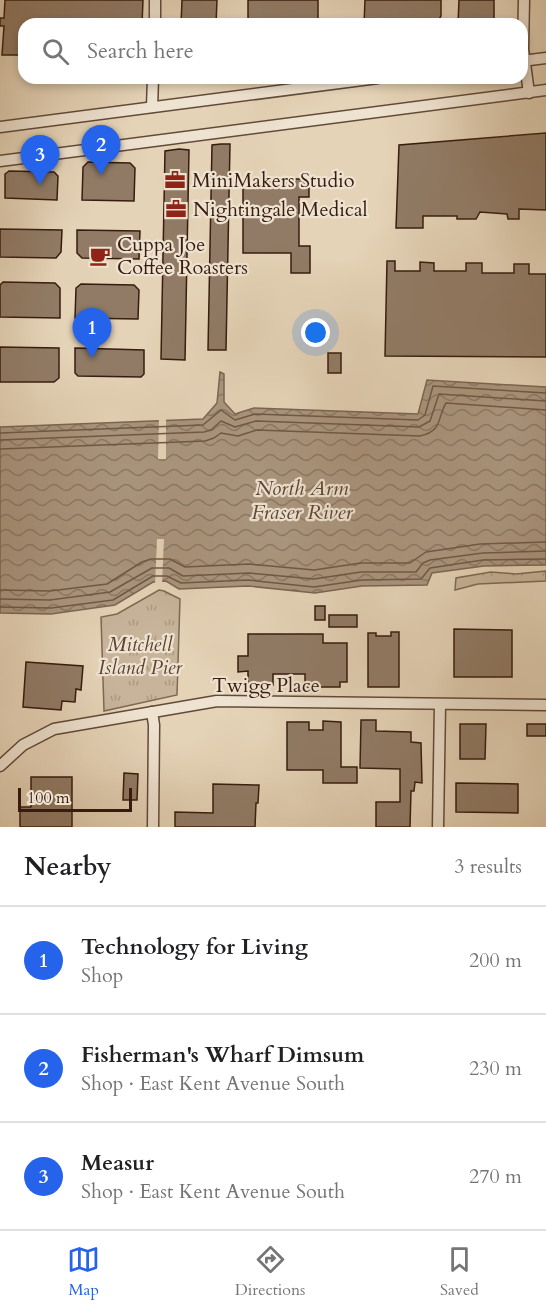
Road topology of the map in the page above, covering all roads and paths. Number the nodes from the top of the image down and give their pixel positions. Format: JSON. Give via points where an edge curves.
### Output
{"nodes":[{"id":1,"x":155,"y":0,"type":"edge"},
{"id":2,"x":524,"y":0,"type":"edge"},
{"id":3,"x":154,"y":18,"type":"edge"},
{"id":4,"x":524,"y":18,"type":"edge"},
{"id":5,"x":546,"y":58,"type":"edge"},
{"id":6,"x":528,"y":60,"type":"edge"},
{"id":7,"x":153,"y":84,"type":"edge"},
{"id":8,"x":331,"y":84,"type":"edge"},
{"id":9,"x":527,"y":84,"type":"edge"},
{"id":10,"x":546,"y":90,"type":"edge"},
{"id":11,"x":529,"y":93,"type":"junction"},
{"id":12,"x":152,"y":107,"type":"junction"},
{"id":13,"x":0,"y":127,"type":"edge"},
{"id":14,"x":0,"y":161,"type":"edge"},
{"id":15,"x":440,"y":705,"type":"junction"},
{"id":16,"x":546,"y":705,"type":"edge"},
{"id":17,"x":152,"y":712,"type":"junction"},
{"id":18,"x":0,"y":766,"type":"edge"},
{"id":19,"x":153,"y":827,"type":"edge"},
{"id":20,"x":438,"y":827,"type":"edge"}],
"edges":[{"from":1,"to":3,"type":"street"},
{"from":2,"to":4,"type":"street"},
{"from":5,"to":6,"type":"street"},
{"from":7,"to":12,"type":"street"},
{"from":8,"to":12,"type":"street"},
{"from":9,"to":11,"type":"street"},
{"from":10,"to":11,"type":"street"},
{"from":11,"to":14,"type":"street"},
{"from":12,"to":13,"type":"street"},
{"from":15,"to":16,"type":"street","name":"Twigg Place"},
{"from":15,"to":17,"type":"street","name":"Twigg Place","via":[[226,701]]},
{"from":15,"to":20,"type":"street"},
{"from":17,"to":18,"type":"street","name":"Twigg Place","via":[[54,729],[23,745]]},
{"from":17,"to":19,"type":"street"}]}
